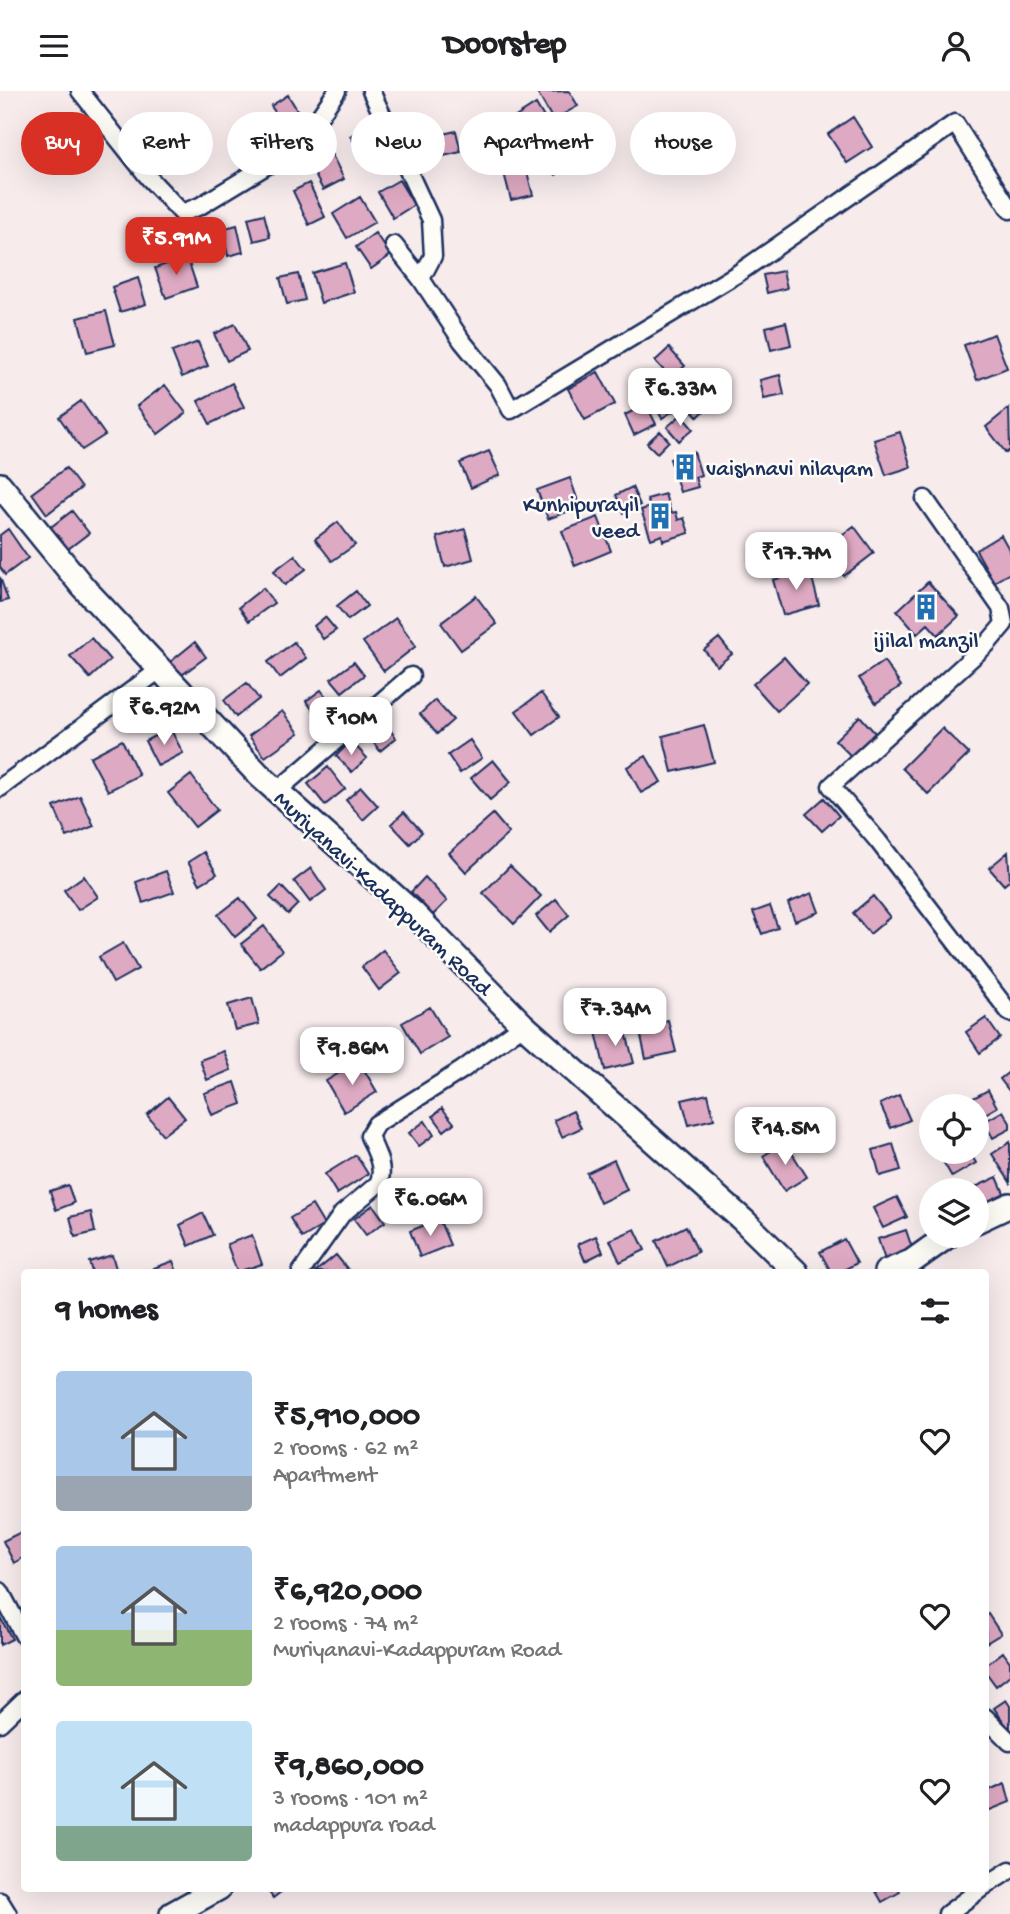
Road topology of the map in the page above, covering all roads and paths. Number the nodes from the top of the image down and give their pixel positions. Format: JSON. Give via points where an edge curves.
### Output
{"nodes":[{"id":1,"x":80,"y":91,"type":"edge"},
{"id":2,"x":337,"y":91,"type":"edge"},
{"id":3,"x":371,"y":91,"type":"edge"},
{"id":4,"x":1010,"y":210,"type":"edge"},
{"id":5,"x":394,"y":245,"type":"dead end"},
{"id":6,"x":421,"y":279,"type":"junction"},
{"id":7,"x":0,"y":485,"type":"edge"},
{"id":8,"x":925,"y":499,"type":"dead end"},
{"id":9,"x":1007,"y":622,"type":"edge"},
{"id":10,"x":162,"y":668,"type":"junction"},
{"id":11,"x":411,"y":677,"type":"dead end"},
{"id":12,"x":0,"y":787,"type":"edge"},
{"id":13,"x":277,"y":791,"type":"junction"},
{"id":14,"x":1010,"y":1013,"type":"edge"},
{"id":15,"x":523,"y":1025,"type":"junction"},
{"id":16,"x":1010,"y":1205,"type":"edge"},
{"id":17,"x":989,"y":1215,"type":"edge"},
{"id":18,"x":931,"y":1248,"type":"edge"},
{"id":19,"x":303,"y":1269,"type":"edge"},
{"id":20,"x":793,"y":1269,"type":"edge"},
{"id":21,"x":894,"y":1269,"type":"edge"},
{"id":22,"x":0,"y":1591,"type":"edge"},
{"id":23,"x":21,"y":1630,"type":"edge"},
{"id":24,"x":21,"y":1703,"type":"edge"},
{"id":25,"x":989,"y":1721,"type":"edge"},
{"id":26,"x":0,"y":1723,"type":"edge"},
{"id":27,"x":1010,"y":1742,"type":"edge"},
{"id":28,"x":1010,"y":1870,"type":"edge"},
{"id":29,"x":989,"y":1884,"type":"edge"},
{"id":30,"x":212,"y":1892,"type":"edge"},
{"id":31,"x":977,"y":1892,"type":"edge"},
{"id":32,"x":0,"y":1901,"type":"edge"},
{"id":33,"x":8,"y":1914,"type":"edge"},
{"id":34,"x":173,"y":1914,"type":"edge"},
{"id":35,"x":947,"y":1914,"type":"edge"}],
"edges":[{"from":1,"to":2,"type":"street","via":[[149,179],[182,213],[299,146]]},
{"from":3,"to":6,"type":"street","via":[[430,220],[433,256]]},
{"from":4,"to":6,"type":"street","via":[[955,123],[737,274],[511,410]]},
{"from":5,"to":6,"type":"street"},
{"from":7,"to":10,"type":"street","name":"Muriyanavi-Kadappuram Road","via":[[83,587]]},
{"from":8,"to":9,"type":"street"},
{"from":9,"to":14,"type":"street","via":[[831,786]]},
{"from":10,"to":12,"type":"street"},
{"from":10,"to":13,"type":"street","name":"Muriyanavi-Kadappuram Road"},
{"from":11,"to":13,"type":"street"},
{"from":13,"to":15,"type":"street","name":"Muriyanavi-Kadappuram Road","via":[[413,913]]},
{"from":15,"to":19,"type":"street","via":[[376,1124],[369,1136],[381,1179],[342,1214]]},
{"from":15,"to":20,"type":"street","name":"Muriyanavi-Kadappuram Road"},
{"from":16,"to":17,"type":"street"},
{"from":18,"to":21,"type":"street"},
{"from":22,"to":23,"type":"street"},
{"from":24,"to":26,"type":"street"},
{"from":25,"to":27,"type":"street"},
{"from":28,"to":29,"type":"street"},
{"from":30,"to":34,"type":"street"},
{"from":31,"to":35,"type":"street"},
{"from":32,"to":33,"type":"street"}]}
